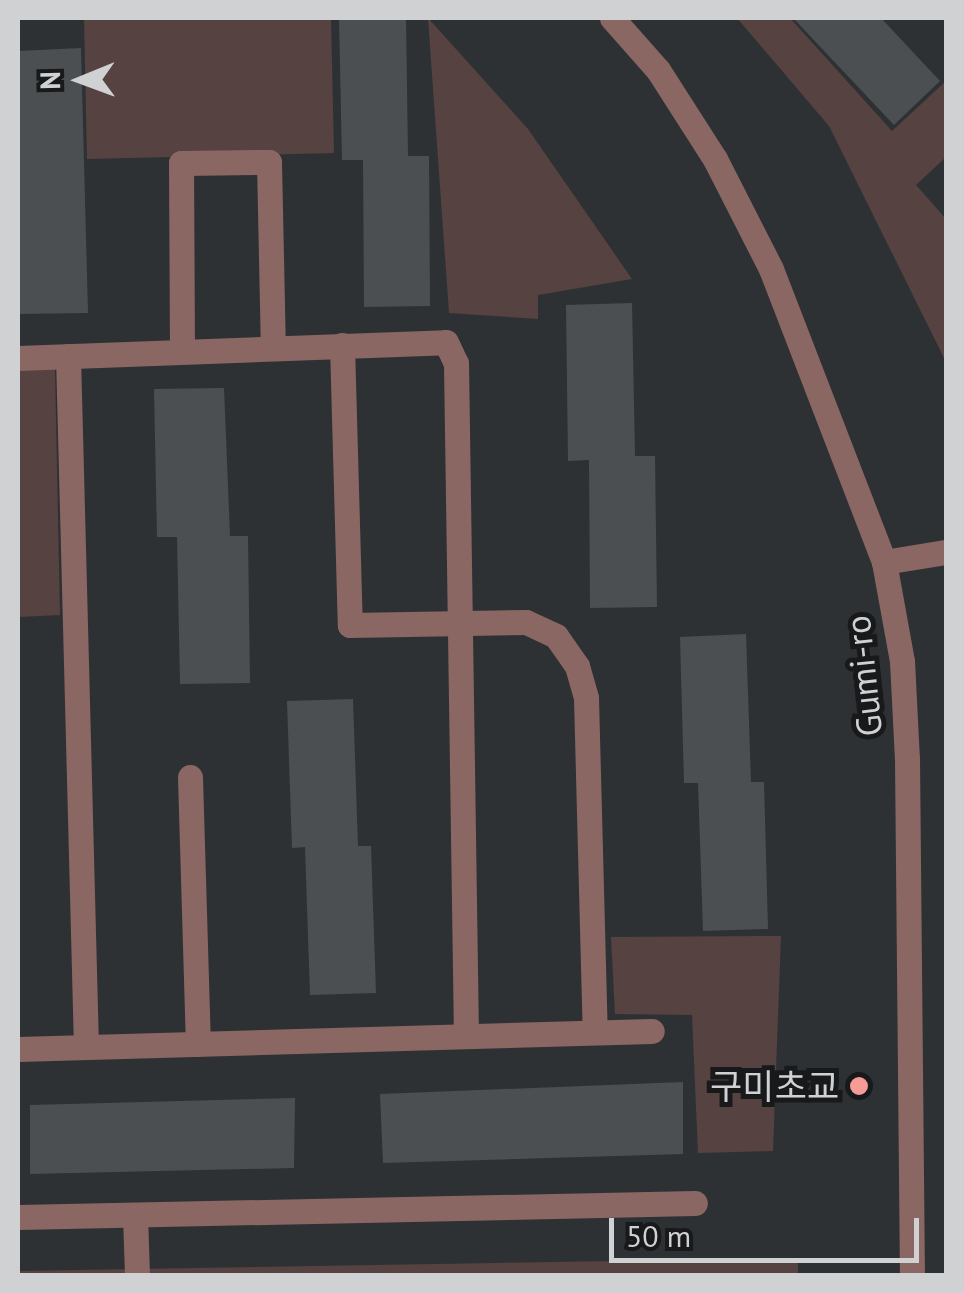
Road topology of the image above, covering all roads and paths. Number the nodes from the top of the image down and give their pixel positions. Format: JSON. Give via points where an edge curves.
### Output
{"nodes":[{"id":1,"x":612,"y":18,"type":"edge"},
{"id":2,"x":342,"y":345,"type":"junction"},
{"id":3,"x":274,"y":348,"type":"junction"},
{"id":4,"x":182,"y":351,"type":"junction"},
{"id":5,"x":68,"y":356,"type":"junction"},
{"id":6,"x":18,"y":358,"type":"edge"},
{"id":7,"x":946,"y":552,"type":"edge"},
{"id":8,"x":884,"y":562,"type":"junction"},
{"id":9,"x":460,"y":620,"type":"junction"},
{"id":10,"x":190,"y":777,"type":"dead end"},
{"id":11,"x":652,"y":1031,"type":"dead end"},
{"id":12,"x":595,"y":1032,"type":"junction"},
{"id":13,"x":466,"y":1036,"type":"junction"},
{"id":14,"x":198,"y":1044,"type":"junction"},
{"id":15,"x":86,"y":1047,"type":"junction"},
{"id":16,"x":18,"y":1049,"type":"edge"},
{"id":17,"x":695,"y":1203,"type":"dead end"},
{"id":18,"x":136,"y":1215,"type":"junction"},
{"id":19,"x":18,"y":1217,"type":"edge"},
{"id":20,"x":137,"y":1276,"type":"edge"},
{"id":21,"x":912,"y":1276,"type":"edge"}],
"edges":[{"from":1,"to":8,"type":"street","name":"Gumi-ro","via":[[658,70],[715,159],[771,269]]},
{"from":2,"to":3,"type":"street"},
{"from":2,"to":9,"type":"street","via":[[446,342],[456,364]]},
{"from":2,"to":9,"type":"street","via":[[350,625]]},
{"from":3,"to":4,"type":"street"},
{"from":3,"to":4,"type":"street","via":[[269,162],[180,164]]},
{"from":4,"to":5,"type":"street"},
{"from":5,"to":6,"type":"street"},
{"from":5,"to":15,"type":"street"},
{"from":7,"to":8,"type":"street"},
{"from":8,"to":21,"type":"street","name":"Gumi-ro","via":[[902,661],[907,759]]},
{"from":9,"to":12,"type":"street","via":[[526,622],[556,636],[577,666],[586,698]]},
{"from":9,"to":13,"type":"street"},
{"from":10,"to":14,"type":"street"},
{"from":11,"to":12,"type":"street"},
{"from":12,"to":13,"type":"street"},
{"from":13,"to":14,"type":"street"},
{"from":14,"to":15,"type":"street"},
{"from":15,"to":16,"type":"street"},
{"from":17,"to":18,"type":"street"},
{"from":18,"to":19,"type":"street"},
{"from":18,"to":20,"type":"street"}]}
